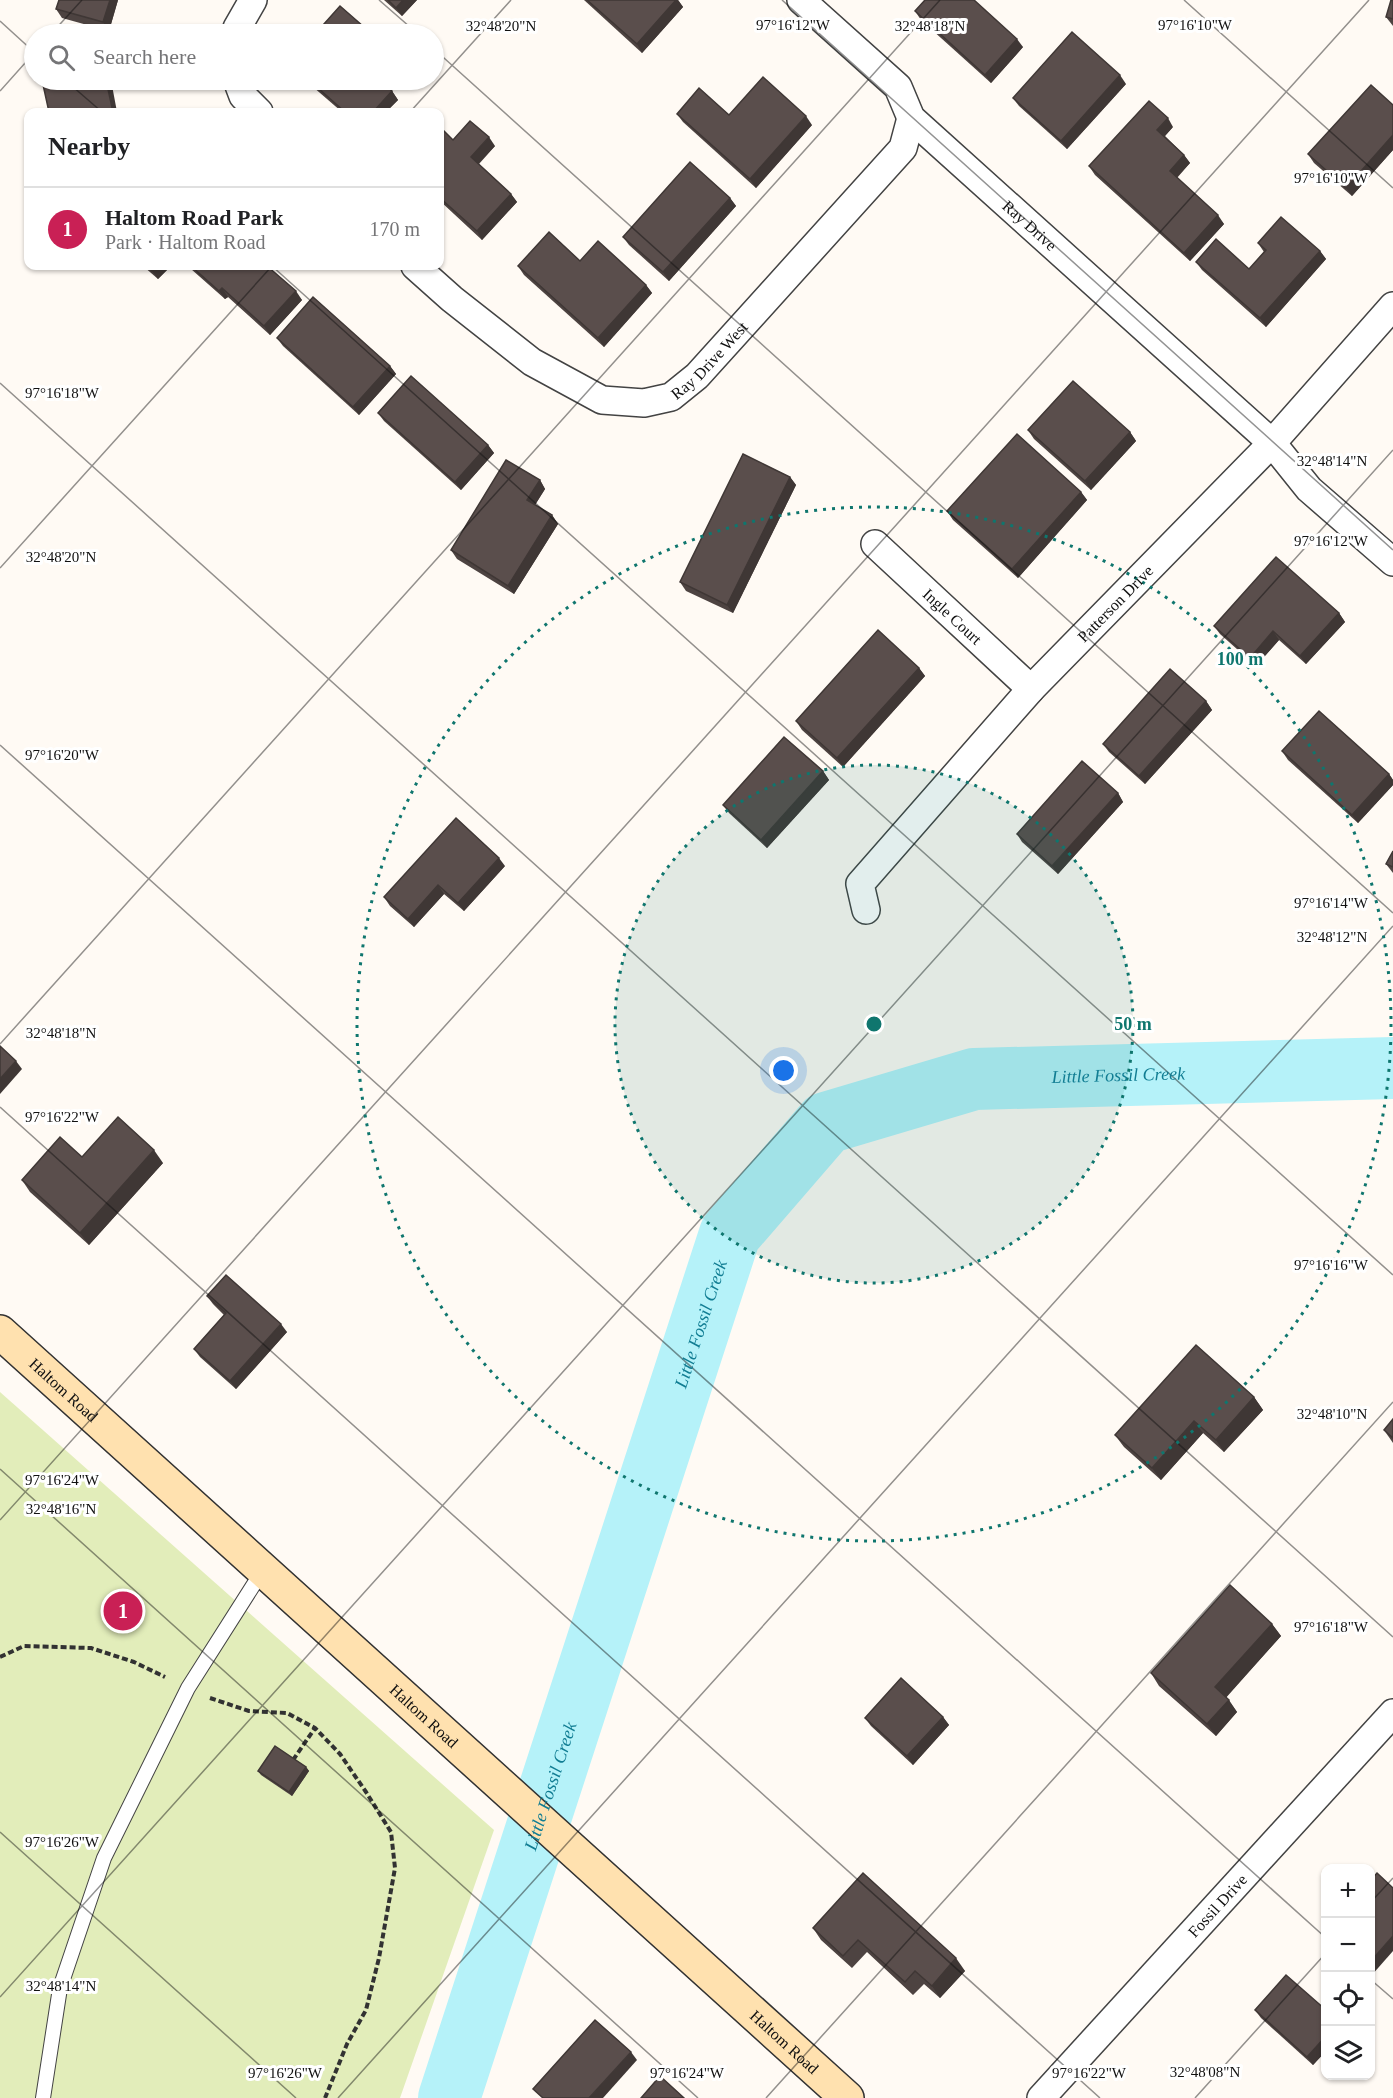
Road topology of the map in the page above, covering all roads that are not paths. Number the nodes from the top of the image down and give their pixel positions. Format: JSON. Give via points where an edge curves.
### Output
{"nodes":[{"id":1,"x":253,"y":0,"type":"edge"},
{"id":2,"x":801,"y":0,"type":"edge"},
{"id":3,"x":239,"y":24,"type":"edge"},
{"id":4,"x":241,"y":90,"type":"edge"},
{"id":5,"x":255,"y":108,"type":"edge"},
{"id":6,"x":911,"y":118,"type":"junction"},
{"id":7,"x":419,"y":270,"type":"edge"},
{"id":8,"x":1393,"y":306,"type":"edge"},
{"id":9,"x":1272,"y":443,"type":"junction"},
{"id":10,"x":875,"y":544,"type":"dead end"},
{"id":11,"x":1393,"y":562,"type":"edge"},
{"id":12,"x":1031,"y":689,"type":"junction"},
{"id":13,"x":866,"y":910,"type":"dead end"},
{"id":14,"x":0,"y":1332,"type":"edge"},
{"id":15,"x":264,"y":1570,"type":"junction"},
{"id":16,"x":1393,"y":1713,"type":"edge"},
{"id":17,"x":43,"y":2098,"type":"edge"},
{"id":18,"x":847,"y":2098,"type":"edge"},
{"id":19,"x":1041,"y":2098,"type":"edge"}],
"edges":[{"from":1,"to":3,"type":"street"},
{"from":2,"to":6,"type":"street","name":"Ray Drive","via":[[898,87]]},
{"from":4,"to":5,"type":"street"},
{"from":6,"to":7,"type":"street","name":"Ray Drive West","via":[[903,148],[697,376],[671,397],[644,403],[602,400],[532,362]]},
{"from":6,"to":9,"type":"street","name":"Ray Drive"},
{"from":8,"to":9,"type":"street","name":"Patterson Drive"},
{"from":9,"to":11,"type":"street","name":"Ray Drive","via":[[1309,489]]},
{"from":9,"to":12,"type":"street","name":"Patterson Drive"},
{"from":10,"to":12,"type":"street","name":"Ingle Court"},
{"from":12,"to":13,"type":"street","name":"Patterson Drive","via":[[860,884]]},
{"from":14,"to":15,"type":"main road","name":"Haltom Road"},
{"from":15,"to":17,"type":"lane","via":[[188,1688],[104,1858],[60,1988]]},
{"from":15,"to":18,"type":"main road","name":"Haltom Road"},
{"from":16,"to":19,"type":"street","name":"Fossil Drive"}]}
